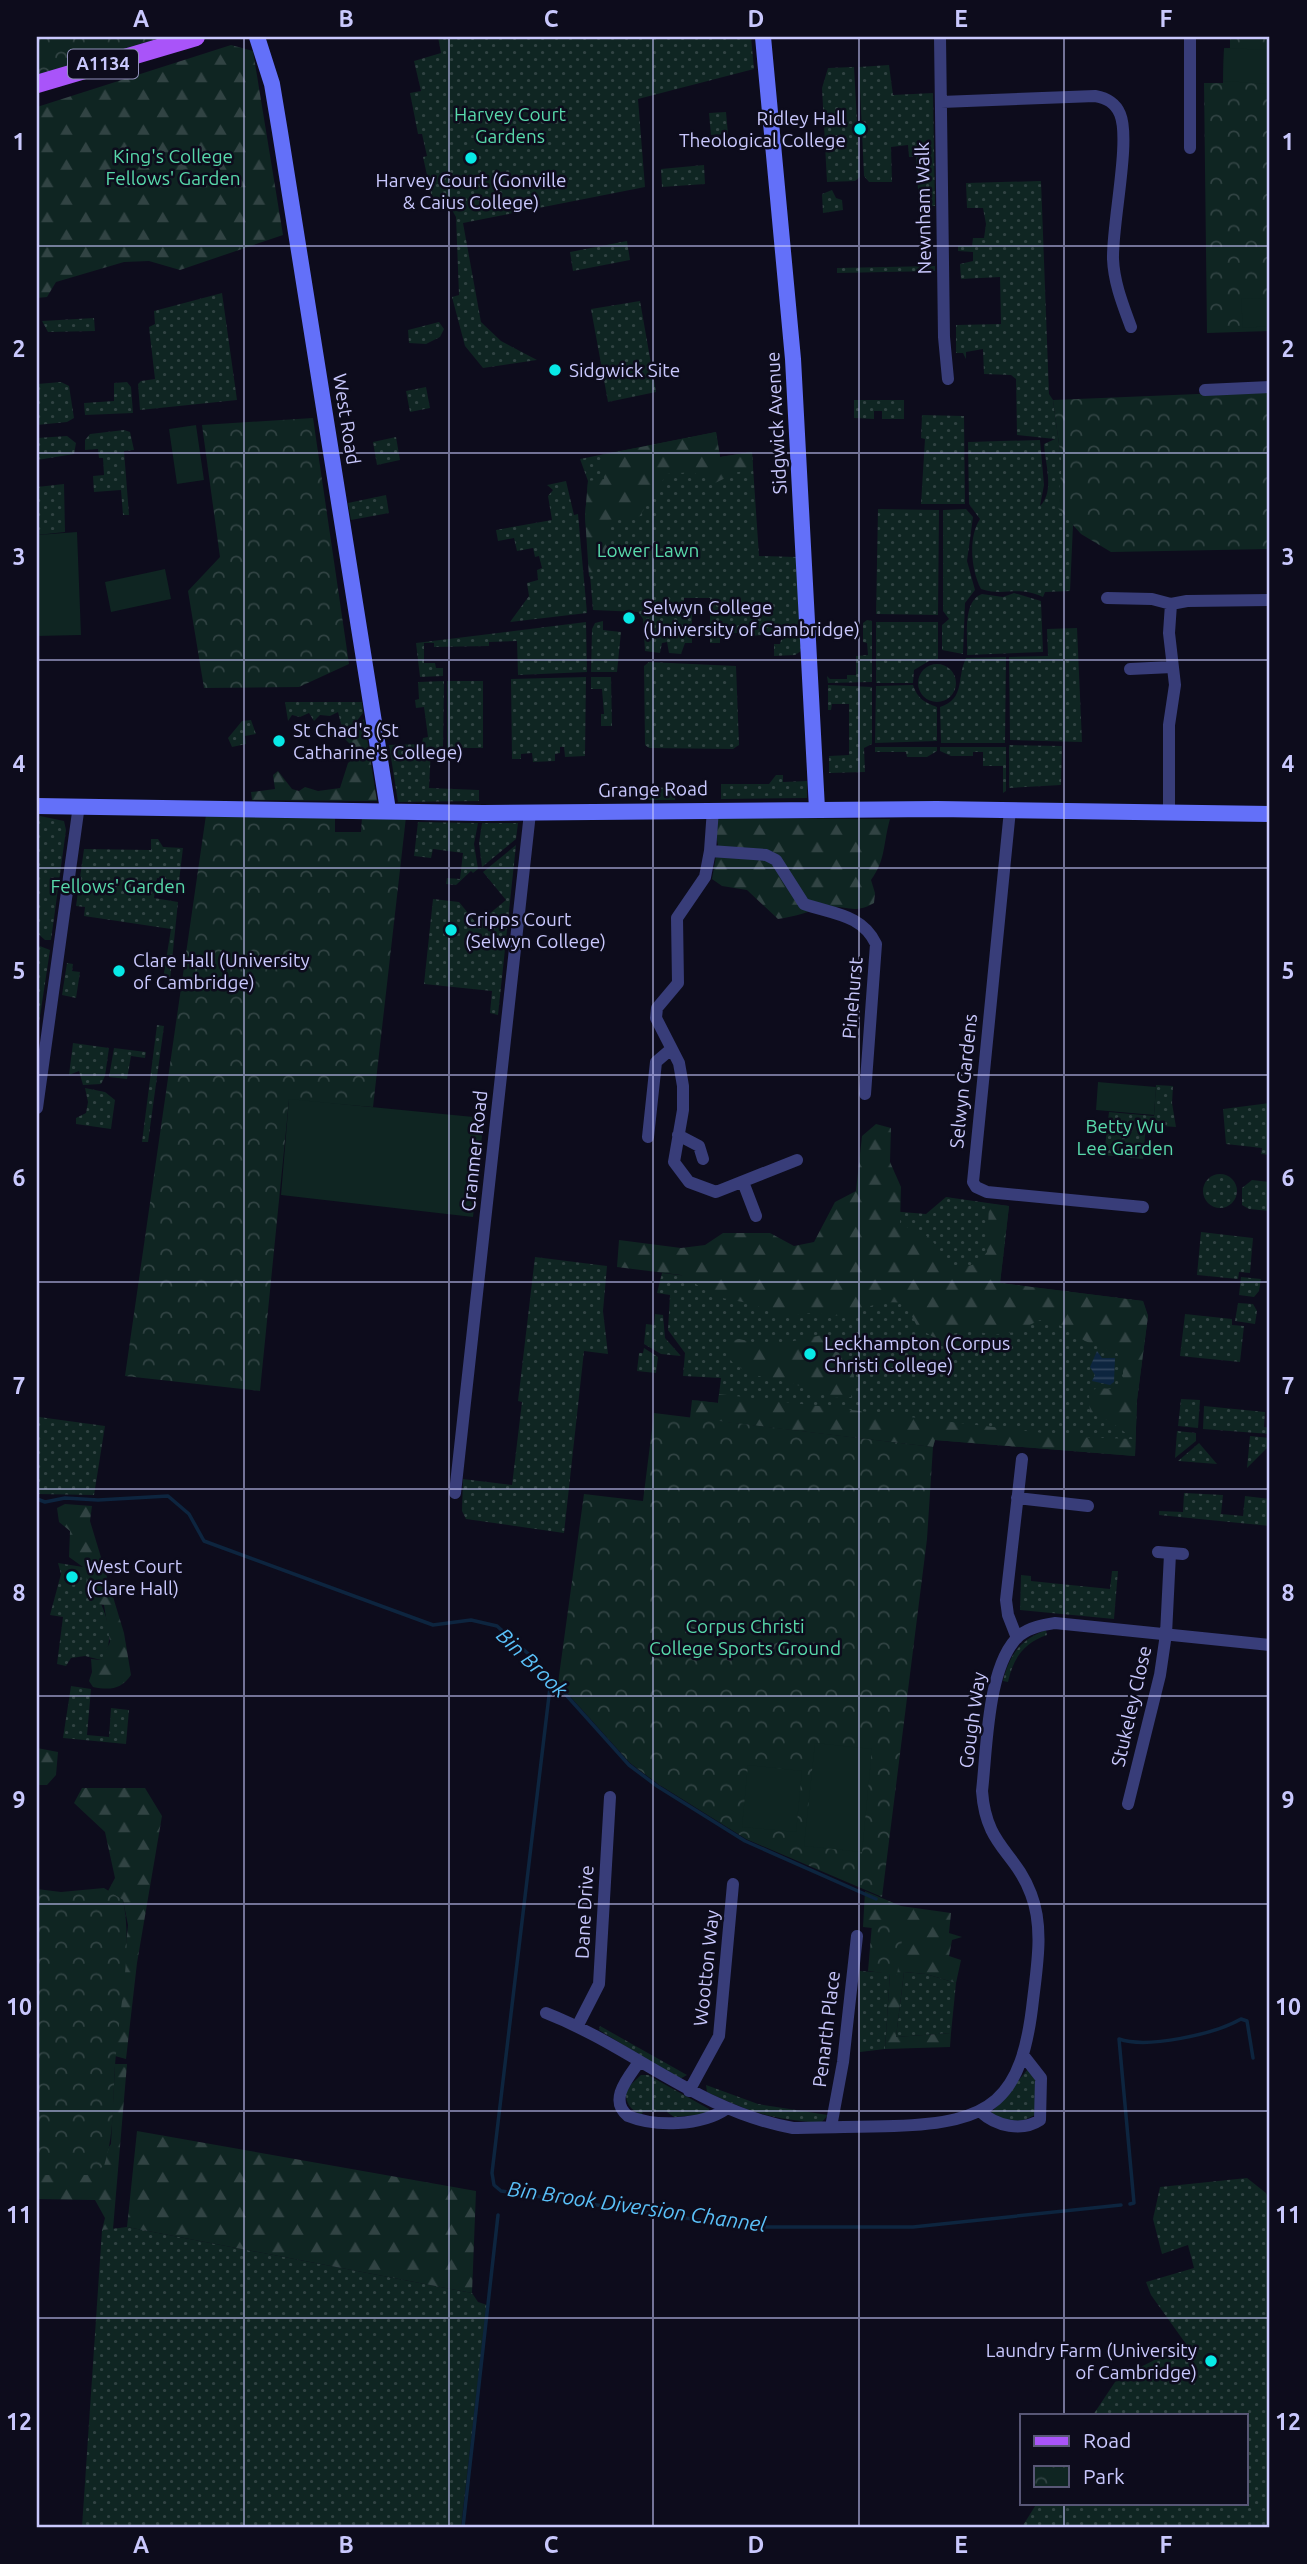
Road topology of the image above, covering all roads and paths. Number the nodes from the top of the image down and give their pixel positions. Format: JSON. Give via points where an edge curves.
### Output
{"nodes":[{"id":1,"x":196,"y":37,"type":"edge"},
{"id":2,"x":257,"y":37,"type":"edge"},
{"id":3,"x":763,"y":37,"type":"edge"},
{"id":4,"x":940,"y":37,"type":"edge"},
{"id":5,"x":1190,"y":37,"type":"edge"},
{"id":6,"x":37,"y":84,"type":"edge"},
{"id":7,"x":941,"y":102,"type":"junction"},
{"id":8,"x":1190,"y":148,"type":"dead end"},
{"id":9,"x":1131,"y":327,"type":"dead end"},
{"id":10,"x":948,"y":379,"type":"dead end"},
{"id":11,"x":1270,"y":387,"type":"edge"},
{"id":12,"x":1205,"y":390,"type":"dead end"},
{"id":13,"x":1107,"y":598,"type":"dead end"},
{"id":14,"x":1270,"y":600,"type":"edge"},
{"id":15,"x":1171,"y":604,"type":"junction"},
{"id":16,"x":1172,"y":667,"type":"junction"},
{"id":17,"x":1130,"y":669,"type":"dead end"},
{"id":18,"x":79,"y":805,"type":"junction"},
{"id":19,"x":37,"y":806,"type":"edge"},
{"id":20,"x":713,"y":808,"type":"junction"},
{"id":21,"x":817,"y":809,"type":"junction"},
{"id":22,"x":388,"y":810,"type":"junction"},
{"id":23,"x":1010,"y":810,"type":"junction"},
{"id":24,"x":530,"y":813,"type":"junction"},
{"id":25,"x":1169,"y":814,"type":"junction"},
{"id":26,"x":1270,"y":814,"type":"edge"},
{"id":27,"x":710,"y":851,"type":"junction"},
{"id":28,"x":670,"y":1050,"type":"junction"},
{"id":29,"x":865,"y":1094,"type":"dead end"},
{"id":30,"x":37,"y":1108,"type":"edge"},
{"id":31,"x":678,"y":1135,"type":"junction"},
{"id":32,"x":648,"y":1137,"type":"dead end"},
{"id":33,"x":703,"y":1159,"type":"dead end"},
{"id":34,"x":797,"y":1160,"type":"dead end"},
{"id":35,"x":743,"y":1182,"type":"junction"},
{"id":36,"x":1143,"y":1207,"type":"dead end"},
{"id":37,"x":755,"y":1216,"type":"dead end"},
{"id":38,"x":1022,"y":1458,"type":"dead end"},
{"id":39,"x":456,"y":1493,"type":"dead end"},
{"id":40,"x":1017,"y":1498,"type":"junction"},
{"id":41,"x":1080,"y":1501,"type":"dead end"},
{"id":42,"x":1170,"y":1554,"type":"dead end"},
{"id":43,"x":1166,"y":1634,"type":"junction"},
{"id":44,"x":1017,"y":1638,"type":"junction"},
{"id":45,"x":1270,"y":1645,"type":"edge"},
{"id":46,"x":610,"y":1797,"type":"dead end"},
{"id":47,"x":1128,"y":1804,"type":"dead end"},
{"id":48,"x":733,"y":1884,"type":"dead end"},
{"id":49,"x":857,"y":1936,"type":"dead end"},
{"id":50,"x":546,"y":2013,"type":"dead end"},
{"id":51,"x":578,"y":2025,"type":"junction"},
{"id":52,"x":1023,"y":2055,"type":"junction"},
{"id":53,"x":639,"y":2062,"type":"junction"},
{"id":54,"x":689,"y":2091,"type":"junction"},
{"id":55,"x":726,"y":2109,"type":"junction"},
{"id":56,"x":981,"y":2112,"type":"junction"},
{"id":57,"x":831,"y":2127,"type":"junction"}],
"edges":[{"from":1,"to":6,"type":"main road","number":"A1134"},
{"from":2,"to":22,"type":"street","name":"West Road","via":[[272,84]]},
{"from":3,"to":21,"type":"street","name":"Sidgwick Avenue","via":[[792,336]]},
{"from":4,"to":7,"type":"street","name":"Newnham Walk"},
{"from":5,"to":8,"type":"street"},
{"from":7,"to":9,"type":"street","via":[[1095,96],[1111,101],[1123,129],[1113,259],[1117,290]]},
{"from":7,"to":10,"type":"street","name":"Newnham Walk"},
{"from":11,"to":12,"type":"street"},
{"from":13,"to":15,"type":"street"},
{"from":14,"to":15,"type":"street"},
{"from":15,"to":16,"type":"street"},
{"from":16,"to":17,"type":"street"},
{"from":16,"to":25,"type":"street"},
{"from":18,"to":19,"type":"street","name":"Grange Road"},
{"from":18,"to":22,"type":"street","name":"Grange Road"},
{"from":18,"to":30,"type":"street"},
{"from":20,"to":21,"type":"street","name":"Grange Road"},
{"from":20,"to":24,"type":"street","name":"Grange Road"},
{"from":20,"to":27,"type":"street"},
{"from":21,"to":23,"type":"street","name":"Grange Road"},
{"from":22,"to":24,"type":"street","name":"Grange Road"},
{"from":23,"to":25,"type":"street","name":"Grange Road"},
{"from":23,"to":36,"type":"street","name":"Selwyn Gardens","via":[[973,1182],[987,1192]]},
{"from":24,"to":39,"type":"street","name":"Cranmer Road"},
{"from":25,"to":26,"type":"street","name":"Grange Road"},
{"from":27,"to":28,"type":"street","via":[[705,877],[677,918],[678,983],[657,1009],[656,1018]]},
{"from":27,"to":29,"type":"street","name":"Pinehurst","via":[[766,855],[776,860],[804,904],[849,916],[869,929],[876,944]]},
{"from":28,"to":31,"type":"street","via":[[679,1063],[683,1086]]},
{"from":28,"to":32,"type":"street","via":[[656,1062]]},
{"from":31,"to":33,"type":"street","via":[[699,1146]]},
{"from":31,"to":35,"type":"street","via":[[674,1162],[688,1182],[716,1192]]},
{"from":34,"to":35,"type":"street"},
{"from":35,"to":37,"type":"street"},
{"from":38,"to":40,"type":"street"},
{"from":40,"to":41,"type":"street"},
{"from":40,"to":44,"type":"street","via":[[1006,1600]]},
{"from":42,"to":43,"type":"street","name":"Stukeley Close"},
{"from":43,"to":44,"type":"street","via":[[1055,1623],[1027,1630]]},
{"from":43,"to":45,"type":"street"},
{"from":43,"to":47,"type":"street","name":"Stukeley Close","via":[[1137,1787]]},
{"from":44,"to":52,"type":"street","name":"Gough Way","via":[[998,1667],[982,1791],[994,1839],[1031,1893],[1036,1911],[1039,1950]]},
{"from":46,"to":51,"type":"street","name":"Dane Drive","via":[[599,1984]]},
{"from":48,"to":54,"type":"street","name":"Wootton Way","via":[[719,2036]]},
{"from":49,"to":57,"type":"street","name":"Penarth Place"},
{"from":50,"to":51,"type":"street","name":"Gough Way"},
{"from":51,"to":53,"type":"street","name":"Gough Way"},
{"from":52,"to":56,"type":"street","name":"Gough Way","via":[[1005,2091]]},
{"from":52,"to":56,"type":"street","via":[[1041,2078],[1040,2120],[1027,2126],[996,2124]]},
{"from":53,"to":54,"type":"street","name":"Gough Way"},
{"from":53,"to":55,"type":"street","via":[[621,2087],[621,2111],[628,2116],[695,2121]]},
{"from":54,"to":55,"type":"street","name":"Gough Way"},
{"from":55,"to":57,"type":"street","name":"Gough Way","via":[[793,2127]]},
{"from":56,"to":57,"type":"street","name":"Gough Way","via":[[933,2124]]}]}
